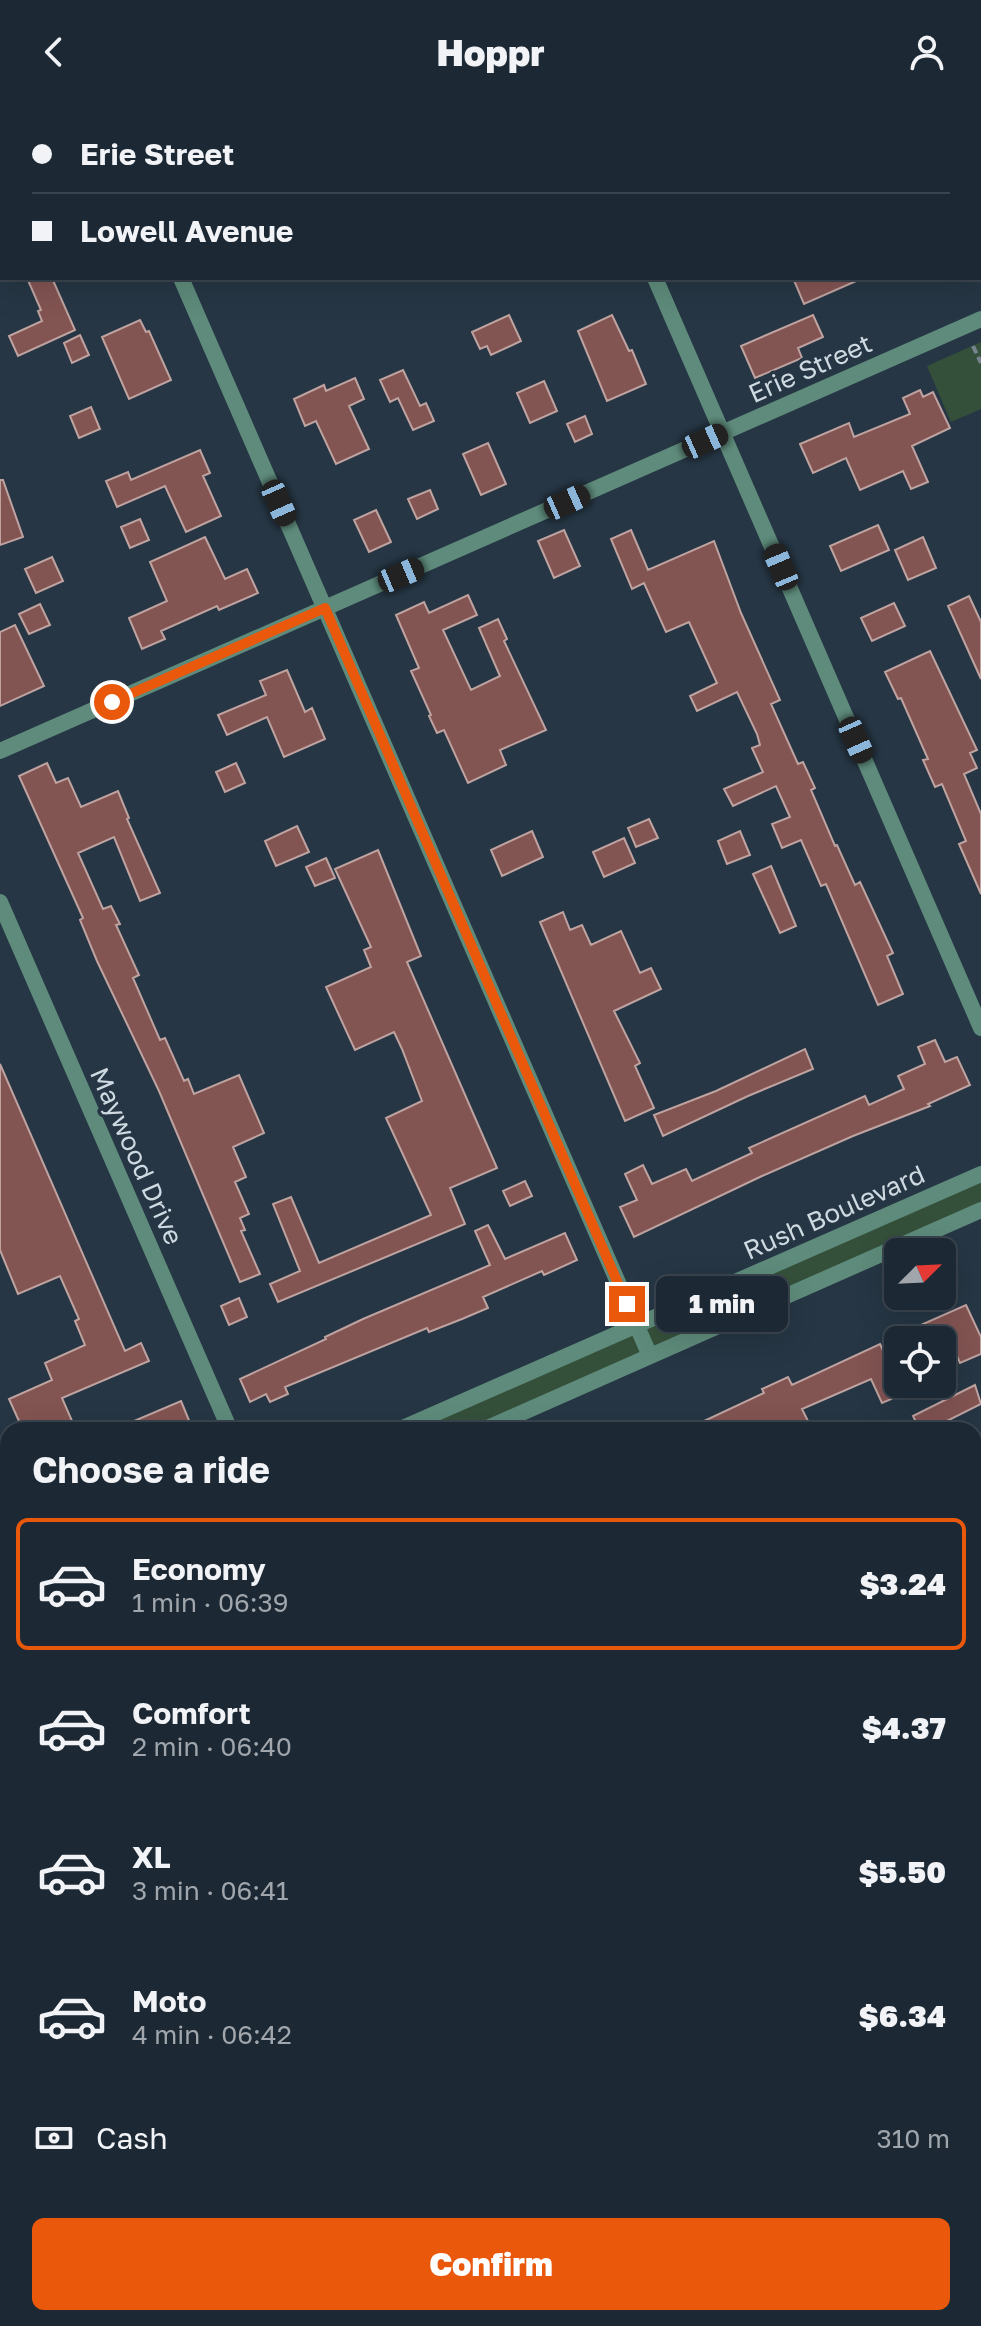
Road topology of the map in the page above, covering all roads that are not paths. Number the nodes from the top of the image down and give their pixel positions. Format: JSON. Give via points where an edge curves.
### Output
{"nodes":[{"id":1,"x":182,"y":280,"type":"edge"},
{"id":2,"x":656,"y":280,"type":"edge"},
{"id":3,"x":981,"y":319,"type":"edge"},
{"id":4,"x":722,"y":433,"type":"junction"},
{"id":5,"x":325,"y":608,"type":"junction"},
{"id":6,"x":0,"y":751,"type":"edge"},
{"id":7,"x":0,"y":902,"type":"edge"},
{"id":8,"x":981,"y":1028,"type":"edge"},
{"id":9,"x":981,"y":1174,"type":"edge"},
{"id":10,"x":981,"y":1210,"type":"edge"},
{"id":11,"x":637,"y":1325,"type":"junction"},
{"id":12,"x":650,"y":1356,"type":"junction"},
{"id":13,"x":227,"y":1422,"type":"edge"},
{"id":14,"x":416,"y":1422,"type":"edge"},
{"id":15,"x":501,"y":1422,"type":"edge"}],
"edges":[{"from":1,"to":5,"type":"street"},
{"from":2,"to":4,"type":"street"},
{"from":3,"to":4,"type":"street","name":"Erie Street"},
{"from":4,"to":5,"type":"street","name":"Erie Street"},
{"from":4,"to":8,"type":"street"},
{"from":5,"to":6,"type":"street","name":"Erie Street"},
{"from":5,"to":11,"type":"street"},
{"from":7,"to":13,"type":"street","name":"Maywood Drive"},
{"from":9,"to":11,"type":"street","name":"Rush Boulevard"},
{"from":10,"to":12,"type":"street"},
{"from":11,"to":12,"type":"street"},
{"from":11,"to":14,"type":"street","name":"Rush Boulevard"},
{"from":12,"to":15,"type":"street"}]}
